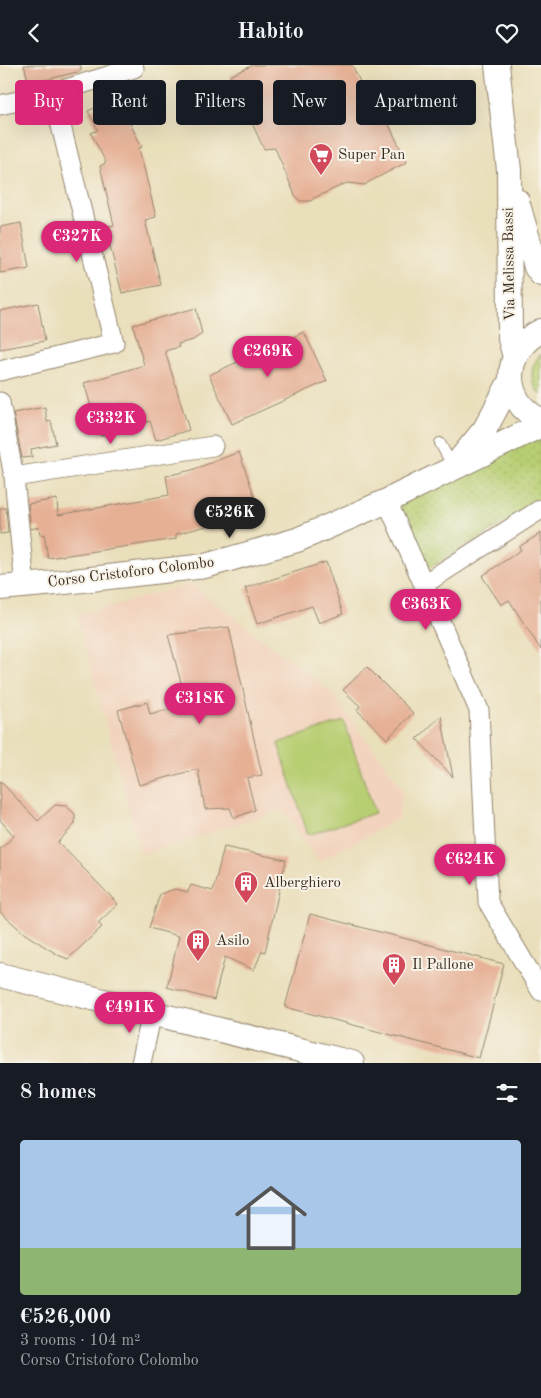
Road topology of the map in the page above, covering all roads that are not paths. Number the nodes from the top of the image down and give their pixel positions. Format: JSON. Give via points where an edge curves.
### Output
{"nodes":[{"id":1,"x":497,"y":65,"type":"edge"},
{"id":2,"x":134,"y":69,"type":"dead end"},
{"id":3,"x":83,"y":84,"type":"edge"},
{"id":4,"x":15,"y":102,"type":"edge"},
{"id":5,"x":0,"y":105,"type":"edge"},
{"id":6,"x":61,"y":125,"type":"edge"},
{"id":7,"x":509,"y":170,"type":"junction"},
{"id":8,"x":541,"y":274,"type":"edge"},
{"id":9,"x":541,"y":331,"type":"edge"},
{"id":10,"x":515,"y":357,"type":"junction"},
{"id":11,"x":0,"y":371,"type":"edge"},
{"id":12,"x":511,"y":380,"type":"junction"},
{"id":13,"x":0,"y":402,"type":"edge"},
{"id":14,"x":541,"y":420,"type":"edge"},
{"id":15,"x":541,"y":425,"type":"edge"},
{"id":16,"x":440,"y":443,"type":"dead end"},
{"id":17,"x":213,"y":446,"type":"dead end"},
{"id":18,"x":454,"y":468,"type":"junction"},
{"id":19,"x":14,"y":477,"type":"junction"},
{"id":20,"x":387,"y":501,"type":"junction"},
{"id":21,"x":541,"y":509,"type":"edge"},
{"id":22,"x":424,"y":584,"type":"junction"},
{"id":23,"x":25,"y":586,"type":"junction"},
{"id":24,"x":0,"y":588,"type":"edge"},
{"id":25,"x":0,"y":975,"type":"edge"},
{"id":26,"x":541,"y":991,"type":"edge"},
{"id":27,"x":152,"y":1013,"type":"junction"},
{"id":28,"x":141,"y":1063,"type":"edge"},
{"id":29,"x":352,"y":1063,"type":"edge"}],
"edges":[{"from":1,"to":7,"type":"street","name":"Via Melissa Bassi"},
{"from":2,"to":3,"type":"street"},
{"from":4,"to":5,"type":"street"},
{"from":6,"to":11,"type":"street","via":[[114,343]]},
{"from":7,"to":8,"type":"street","name":"Via Melissa Bassi","via":[[536,267]]},
{"from":7,"to":10,"type":"street","name":"Via Melissa Bassi","via":[[510,339]]},
{"from":9,"to":10,"type":"street","name":"Corso Cristoforo Colombo","via":[[531,336]]},
{"from":10,"to":12,"type":"street","name":"Corso Cristoforo Colombo"},
{"from":12,"to":14,"type":"street","via":[[514,394],[522,407]]},
{"from":12,"to":18,"type":"street","name":"Corso Cristoforo Colombo","via":[[485,429]]},
{"from":13,"to":19,"type":"street"},
{"from":15,"to":18,"type":"street","name":"Corso Cristoforo Colombo"},
{"from":16,"to":18,"type":"lane"},
{"from":17,"to":19,"type":"street"},
{"from":18,"to":20,"type":"street","name":"Corso Cristoforo Colombo"},
{"from":19,"to":23,"type":"street"},
{"from":20,"to":22,"type":"street"},
{"from":20,"to":23,"type":"street","name":"Corso Cristoforo Colombo","via":[[297,540],[205,566]]},
{"from":21,"to":22,"type":"street"},
{"from":22,"to":26,"type":"street","via":[[479,710],[488,902]]},
{"from":23,"to":24,"type":"street","name":"Corso Cristoforo Colombo"},
{"from":25,"to":27,"type":"street"},
{"from":27,"to":28,"type":"street"},
{"from":27,"to":29,"type":"street"}]}
